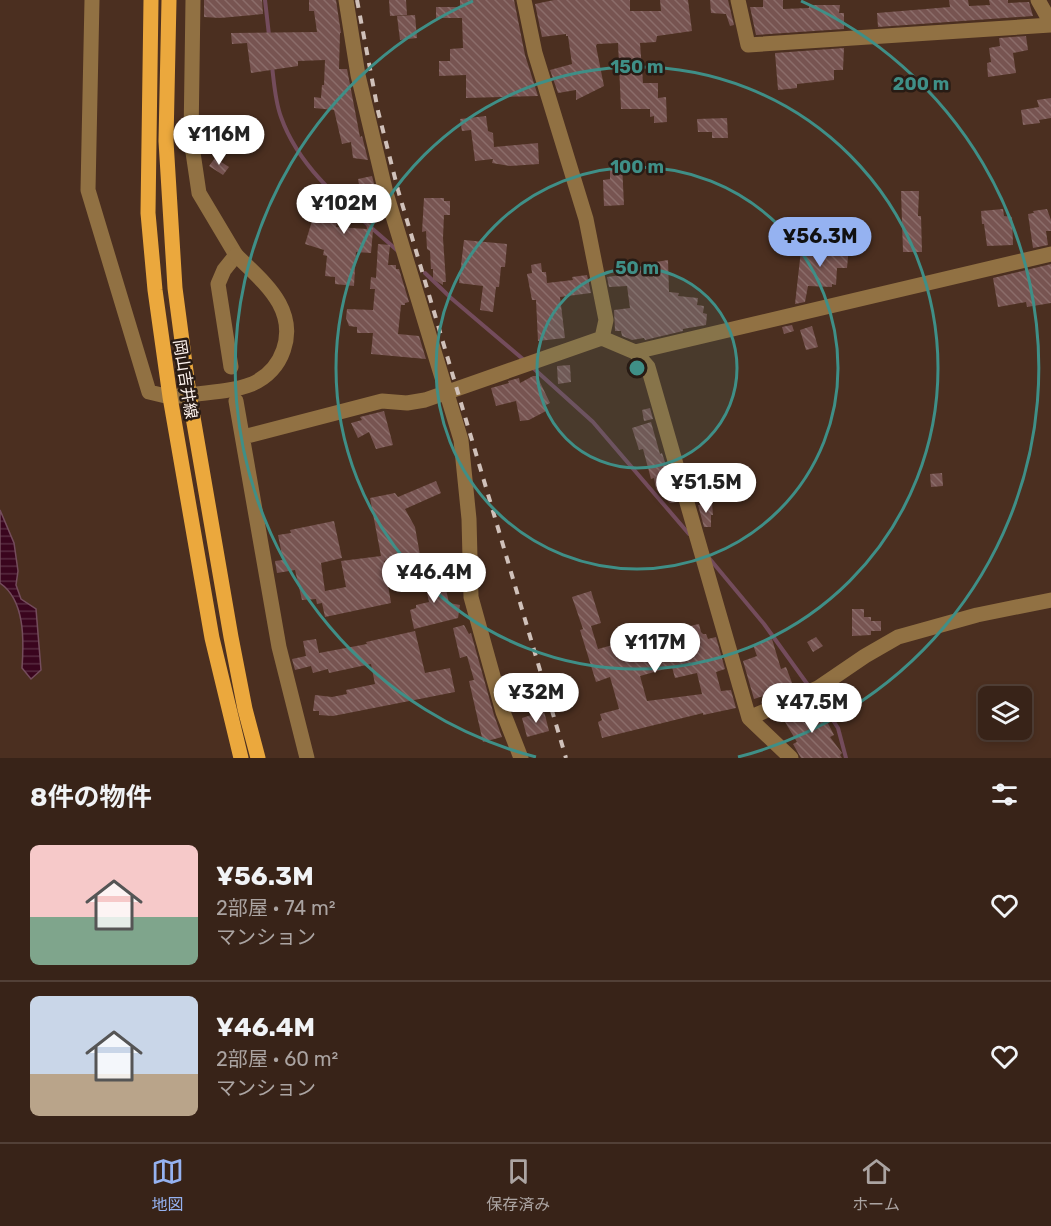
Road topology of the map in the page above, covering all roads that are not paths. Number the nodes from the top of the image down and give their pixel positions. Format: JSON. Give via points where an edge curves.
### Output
{"nodes":[{"id":1,"x":92,"y":0,"type":"edge"},
{"id":2,"x":151,"y":0,"type":"edge"},
{"id":3,"x":169,"y":0,"type":"edge"},
{"id":4,"x":193,"y":0,"type":"edge"},
{"id":5,"x":346,"y":0,"type":"edge"},
{"id":6,"x":524,"y":0,"type":"edge"},
{"id":7,"x":738,"y":0,"type":"edge"},
{"id":8,"x":1038,"y":0,"type":"edge"},
{"id":9,"x":1051,"y":24,"type":"edge"},
{"id":10,"x":1051,"y":254,"type":"edge"},
{"id":11,"x":236,"y":255,"type":"junction"},
{"id":12,"x":602,"y":338,"type":"junction"},
{"id":13,"x":635,"y":352,"type":"junction"},
{"id":14,"x":231,"y":367,"type":"dead end"},
{"id":15,"x":446,"y":392,"type":"junction"},
{"id":16,"x":189,"y":394,"type":"junction"},
{"id":17,"x":170,"y":397,"type":"junction"},
{"id":18,"x":236,"y":401,"type":"dead end"},
{"id":19,"x":243,"y":437,"type":"junction"},
{"id":20,"x":1051,"y":600,"type":"edge"},
{"id":21,"x":749,"y":718,"type":"junction"},
{"id":22,"x":241,"y":758,"type":"edge"},
{"id":23,"x":258,"y":758,"type":"edge"},
{"id":24,"x":307,"y":758,"type":"edge"},
{"id":25,"x":521,"y":758,"type":"edge"},
{"id":26,"x":791,"y":758,"type":"edge"}],
"edges":[{"from":1,"to":17,"type":"street","via":[[88,190],[149,393]]},
{"from":2,"to":17,"type":"main road","name":"岡山吉井線","via":[[148,213]]},
{"from":3,"to":16,"type":"main road","name":"岡山吉井線","via":[[166,141],[175,288]]},
{"from":4,"to":11,"type":"street","via":[[191,140],[199,193]]},
{"from":5,"to":15,"type":"street","via":[[358,75],[386,193]]},
{"from":6,"to":12,"type":"street","via":[[535,53],[586,219],[606,320]]},
{"from":7,"to":9,"type":"street","via":[[748,45]]},
{"from":8,"to":9,"type":"street"},
{"from":10,"to":13,"type":"street"},
{"from":11,"to":14,"type":"street","via":[[218,284]]},
{"from":11,"to":16,"type":"street","via":[[280,305],[286,325],[281,359],[272,371],[252,384]]},
{"from":12,"to":13,"type":"street"},
{"from":12,"to":15,"type":"street"},
{"from":13,"to":21,"type":"street","via":[[648,367]]},
{"from":15,"to":19,"type":"street","via":[[407,403],[382,401]]},
{"from":15,"to":25,"type":"street","via":[[461,440],[471,597],[503,712]]},
{"from":16,"to":17,"type":"street"},
{"from":16,"to":23,"type":"main road","name":"岡山吉井線","via":[[233,647]]},
{"from":17,"to":22,"type":"main road","name":"岡山吉井線","via":[[212,638]]},
{"from":18,"to":19,"type":"street"},
{"from":19,"to":24,"type":"street","via":[[279,647]]},
{"from":20,"to":21,"type":"street","via":[[898,637],[818,688]]},
{"from":21,"to":26,"type":"street"}]}
